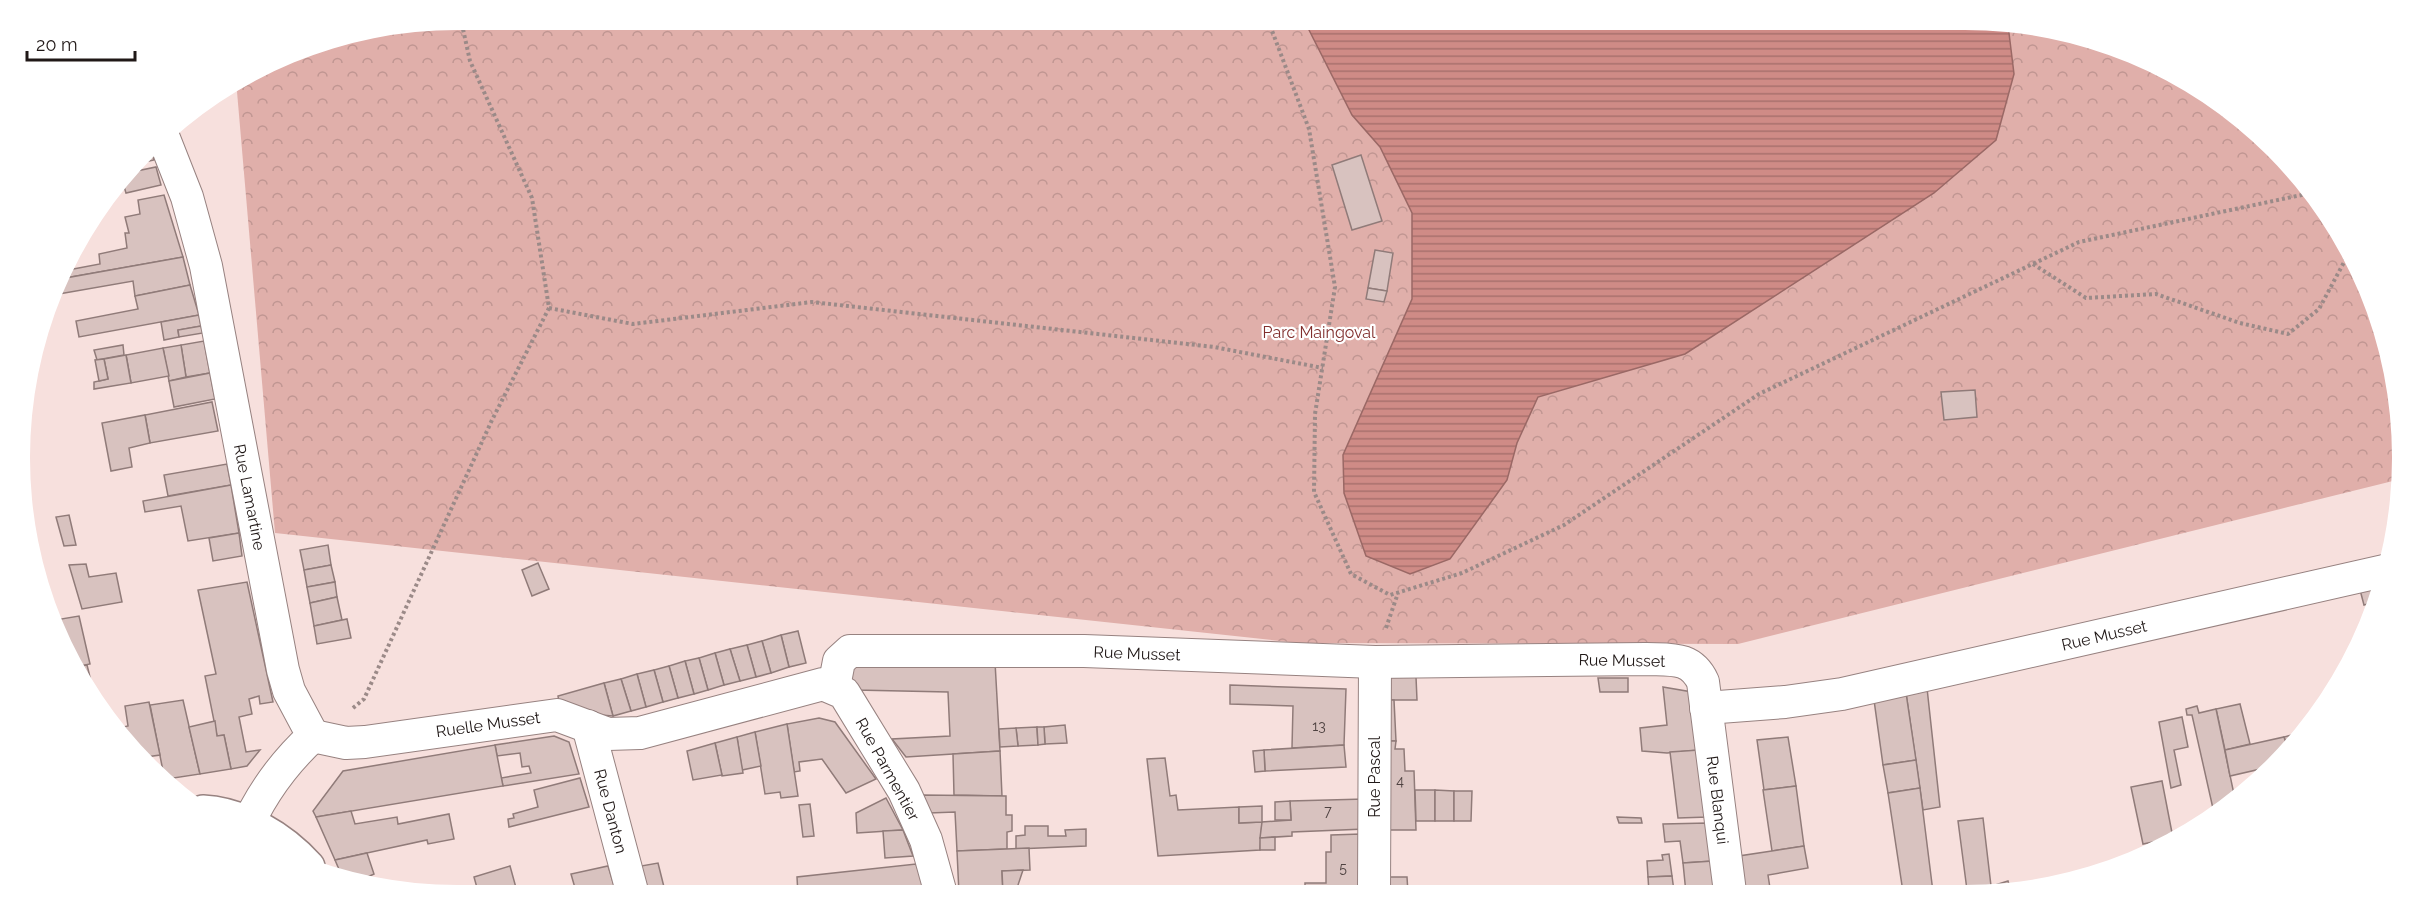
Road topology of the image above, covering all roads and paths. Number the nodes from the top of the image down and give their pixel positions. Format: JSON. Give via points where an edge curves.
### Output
{"nodes":[{"id":1,"x":463,"y":30,"type":"edge"},
{"id":2,"x":1272,"y":30,"type":"edge"},
{"id":3,"x":166,"y":145,"type":"edge"},
{"id":4,"x":2302,"y":195,"type":"edge"},
{"id":5,"x":2344,"y":261,"type":"edge"},
{"id":6,"x":2032,"y":264,"type":"junction"},
{"id":7,"x":549,"y":308,"type":"junction"},
{"id":8,"x":1323,"y":368,"type":"junction"},
{"id":9,"x":2376,"y":573,"type":"edge"},
{"id":10,"x":1375,"y":662,"type":"junction"},
{"id":11,"x":834,"y":687,"type":"junction"},
{"id":12,"x":1706,"y":708,"type":"junction"},
{"id":13,"x":588,"y":726,"type":"junction"},
{"id":14,"x":313,"y":736,"type":"junction"},
{"id":15,"x":245,"y":828,"type":"edge"},
{"id":16,"x":256,"y":834,"type":"edge"},
{"id":17,"x":292,"y":851,"type":"edge"},
{"id":18,"x":630,"y":885,"type":"edge"},
{"id":19,"x":938,"y":885,"type":"edge"},
{"id":20,"x":1374,"y":885,"type":"edge"},
{"id":21,"x":1729,"y":885,"type":"edge"}],
"edges":[{"from":1,"to":7,"type":"path","via":[[470,61],[532,198]]},
{"from":2,"to":8,"type":"path","via":[[1309,129],[1335,287]]},
{"from":3,"to":14,"type":"street","name":"Rue Lamartine","via":[[187,197],[206,266],[289,691]]},
{"from":4,"to":6,"type":"path","via":[[2079,242]]},
{"from":5,"to":6,"type":"path","via":[[2319,309],[2288,333],[2240,324],[2156,294],[2086,298]]},
{"from":6,"to":8,"type":"path","via":[[1759,394],[1564,525],[1462,573],[1390,595],[1351,574],[1314,492],[1315,414]]},
{"from":7,"to":8,"type":"path","via":[[633,324],[812,302],[1214,347]]},
{"from":7,"to":14,"type":"path","via":[[492,420],[364,699]]},
{"from":9,"to":12,"type":"street","name":"Rue Musset","via":[[1842,694]]},
{"from":10,"to":11,"type":"street","name":"Rue Musset","via":[[1084,651],[850,651],[839,661]]},
{"from":10,"to":12,"type":"street","name":"Rue Musset","via":[[1678,661],[1697,669]]},
{"from":10,"to":20,"type":"street","name":"Rue Pascal"},
{"from":11,"to":13,"type":"street","name":"Ruelle Musset","via":[[813,686],[640,733],[608,734]]},
{"from":11,"to":19,"type":"street","name":"Rue Parmentier","via":[[844,693],[904,791],[926,840]]},
{"from":12,"to":21,"type":"street","name":"Rue Blanqui"},
{"from":13,"to":14,"type":"street","name":"Ruelle Musset","via":[[570,718],[542,716],[365,742],[346,743]]},
{"from":13,"to":18,"type":"street","name":"Rue Danton"},
{"from":14,"to":15,"type":"street","via":[[283,766]]},
{"from":16,"to":17,"type":"main road"}]}
